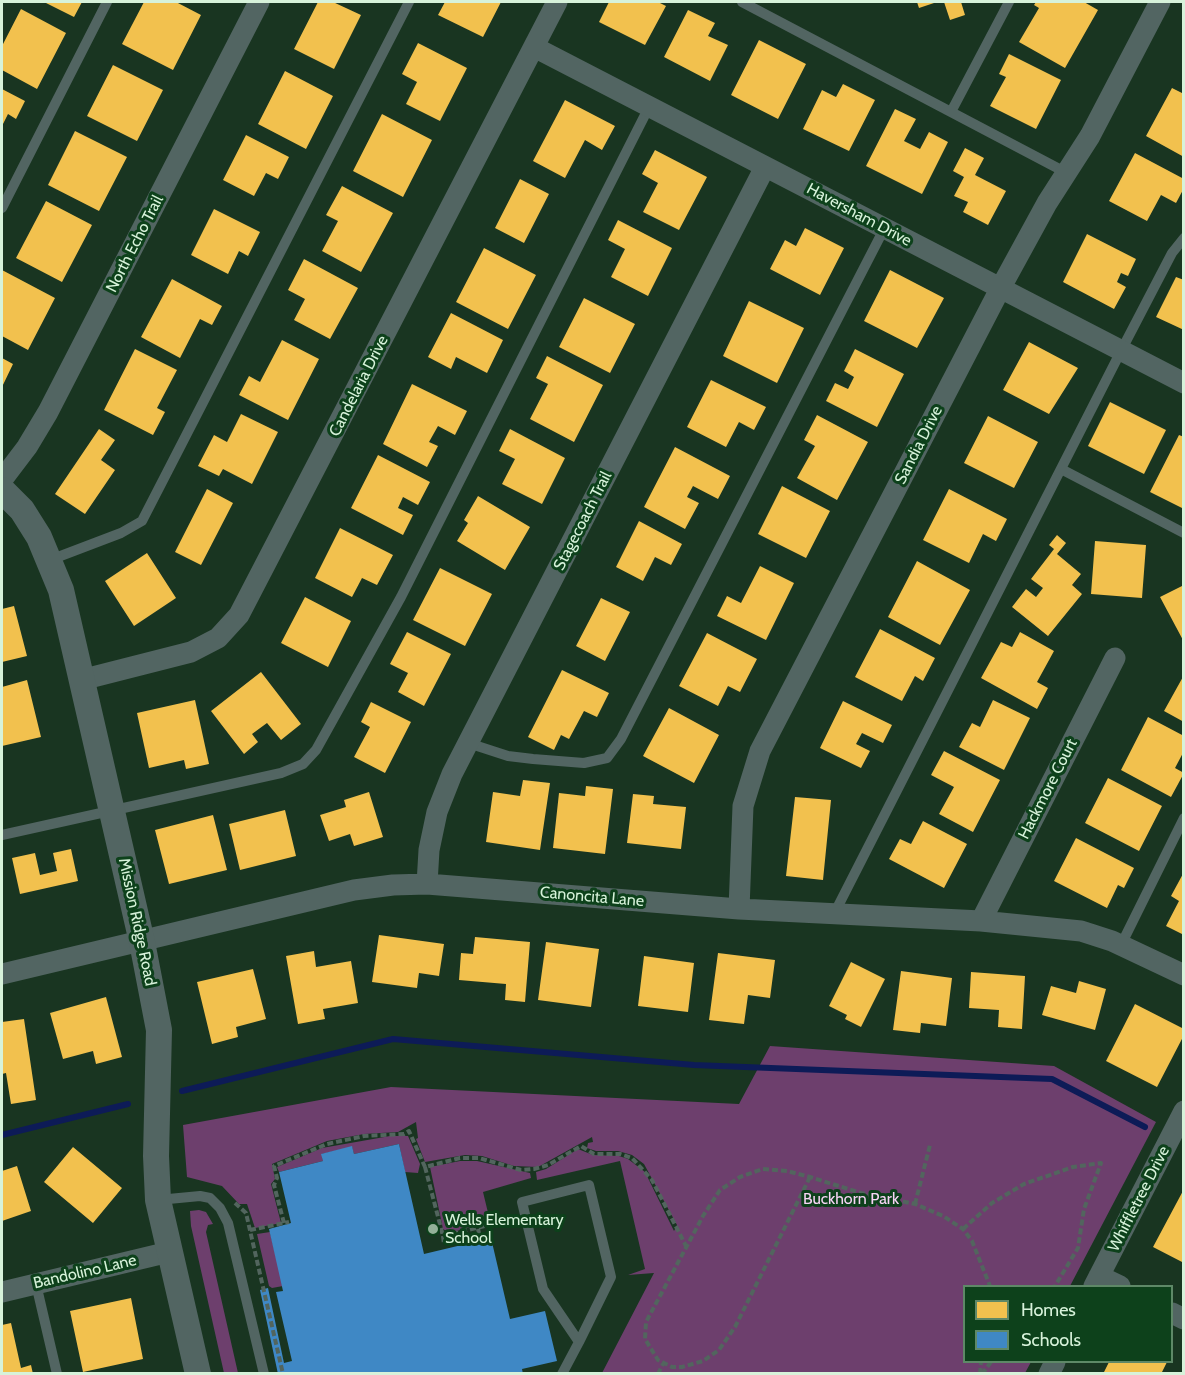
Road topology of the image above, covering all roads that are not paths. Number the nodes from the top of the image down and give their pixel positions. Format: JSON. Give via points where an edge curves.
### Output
{"nodes":[{"id":1,"x":107,"y":2,"type":"edge"},
{"id":2,"x":259,"y":2,"type":"edge"},
{"id":3,"x":410,"y":2,"type":"edge"},
{"id":4,"x":557,"y":2,"type":"edge"},
{"id":5,"x":742,"y":2,"type":"edge"},
{"id":6,"x":1009,"y":2,"type":"edge"},
{"id":7,"x":1160,"y":2,"type":"edge"},
{"id":8,"x":534,"y":47,"type":"junction"},
{"id":9,"x":649,"y":107,"type":"junction"},
{"id":10,"x":952,"y":110,"type":"junction"},
{"id":11,"x":765,"y":166,"type":"junction"},
{"id":12,"x":1065,"y":172,"type":"junction"},
{"id":13,"x":2,"y":208,"type":"edge"},
{"id":14,"x":884,"y":229,"type":"junction"},
{"id":15,"x":1184,"y":238,"type":"edge"},
{"id":16,"x":1000,"y":289,"type":"junction"},
{"id":17,"x":1121,"y":351,"type":"junction"},
{"id":18,"x":1184,"y":383,"type":"edge"},
{"id":19,"x":1061,"y":470,"type":"junction"},
{"id":20,"x":2,"y":480,"type":"edge"},
{"id":21,"x":2,"y":489,"type":"edge"},
{"id":22,"x":1184,"y":533,"type":"edge"},
{"id":23,"x":50,"y":560,"type":"junction"},
{"id":24,"x":1115,"y":658,"type":"dead end"},
{"id":25,"x":81,"y":680,"type":"junction"},
{"id":26,"x":468,"y":743,"type":"junction"},
{"id":27,"x":111,"y":810,"type":"junction"},
{"id":28,"x":1184,"y":818,"type":"edge"},
{"id":29,"x":2,"y":835,"type":"edge"},
{"id":30,"x":427,"y":884,"type":"junction"},
{"id":31,"x":739,"y":909,"type":"junction"},
{"id":32,"x":834,"y":914,"type":"junction"},
{"id":33,"x":981,"y":921,"type":"junction"},
{"id":34,"x":142,"y":942,"type":"junction"},
{"id":35,"x":1121,"y":945,"type":"junction"},
{"id":36,"x":2,"y":974,"type":"edge"},
{"id":37,"x":1184,"y":975,"type":"edge"},
{"id":38,"x":1184,"y":1111,"type":"edge"},
{"id":39,"x":158,"y":1200,"type":"junction"},
{"id":40,"x":169,"y":1252,"type":"junction"},
{"id":41,"x":1097,"y":1281,"type":"edge"},
{"id":42,"x":36,"y":1284,"type":"junction"},
{"id":43,"x":1112,"y":1285,"type":"edge"},
{"id":44,"x":2,"y":1292,"type":"edge"},
{"id":45,"x":579,"y":1342,"type":"junction"},
{"id":46,"x":57,"y":1374,"type":"edge"},
{"id":47,"x":198,"y":1374,"type":"edge"},
{"id":48,"x":264,"y":1374,"type":"edge"},
{"id":49,"x":562,"y":1374,"type":"edge"}],
"edges":[{"from":1,"to":13,"type":"lane"},
{"from":2,"to":20,"type":"street","name":"North Echo Trail","via":[[48,412]]},
{"from":3,"to":23,"type":"lane","via":[[142,521]]},
{"from":4,"to":8,"type":"street","name":"Candelaria Drive"},
{"from":5,"to":10,"type":"lane"},
{"from":6,"to":10,"type":"lane"},
{"from":7,"to":12,"type":"street","name":"Sandia Drive","via":[[1090,136]]},
{"from":8,"to":9,"type":"street","name":"Haversham Drive"},
{"from":8,"to":25,"type":"street","name":"Candelaria Drive","via":[[240,615],[218,638],[191,652]]},
{"from":9,"to":11,"type":"street","name":"Haversham Drive"},
{"from":9,"to":27,"type":"lane","via":[[401,597],[316,750],[303,764],[281,773]]},
{"from":10,"to":12,"type":"lane"},
{"from":11,"to":14,"type":"street","name":"Haversham Drive"},
{"from":11,"to":26,"type":"street","name":"Stagecoach Trail"},
{"from":12,"to":16,"type":"street","name":"Sandia Drive"},
{"from":14,"to":16,"type":"street","name":"Haversham Drive"},
{"from":14,"to":26,"type":"lane","via":[[621,739],[607,758],[584,763],[533,759],[508,756]]},
{"from":15,"to":17,"type":"lane","via":[[1172,253]]},
{"from":16,"to":17,"type":"street","name":"Haversham Drive"},
{"from":16,"to":31,"type":"street","name":"Sandia Drive","via":[[760,751],[743,806]]},
{"from":17,"to":18,"type":"street","name":"Haversham Drive"},
{"from":17,"to":19,"type":"lane"},
{"from":19,"to":22,"type":"lane"},
{"from":19,"to":32,"type":"lane"},
{"from":21,"to":23,"type":"street","name":"Mission Ridge Road","via":[[22,510]]},
{"from":23,"to":25,"type":"street","name":"Mission Ridge Road"},
{"from":24,"to":33,"type":"street","name":"Hackmore Court"},
{"from":25,"to":27,"type":"street","name":"Mission Ridge Road"},
{"from":26,"to":30,"type":"street","name":"Stagecoach Trail","via":[[437,812]]},
{"from":27,"to":29,"type":"lane"},
{"from":27,"to":34,"type":"street","name":"Mission Ridge Road"},
{"from":28,"to":35,"type":"lane"},
{"from":30,"to":31,"type":"street","name":"Canoncita Lane"},
{"from":30,"to":34,"type":"street","name":"Canoncita Lane","via":[[354,890]]},
{"from":31,"to":32,"type":"street","name":"Canoncita Lane"},
{"from":32,"to":33,"type":"street","name":"Canoncita Lane"},
{"from":33,"to":35,"type":"street","name":"Canoncita Lane","via":[[1081,931]]},
{"from":34,"to":36,"type":"street","name":"Canoncita Lane"},
{"from":34,"to":39,"type":"street","name":"Mission Ridge Road","via":[[159,1030]]},
{"from":35,"to":37,"type":"street","name":"Canoncita Lane"},
{"from":38,"to":41,"type":"street","name":"Whiffletree Drive"},
{"from":39,"to":40,"type":"street","name":"Mission Ridge Road"},
{"from":39,"to":48,"type":"lane","via":[[200,1196],[210,1198],[220,1208],[228,1223]]},
{"from":40,"to":42,"type":"street","name":"Bandolino Lane"},
{"from":40,"to":47,"type":"street","name":"Mission Ridge Road"},
{"from":41,"to":43,"type":"street"},
{"from":42,"to":44,"type":"street","name":"Bandolino Lane"},
{"from":42,"to":46,"type":"lane"},
{"from":45,"to":45,"type":"lane","via":[[611,1277],[589,1185],[522,1202],[543,1289]]},
{"from":45,"to":49,"type":"lane"}]}
